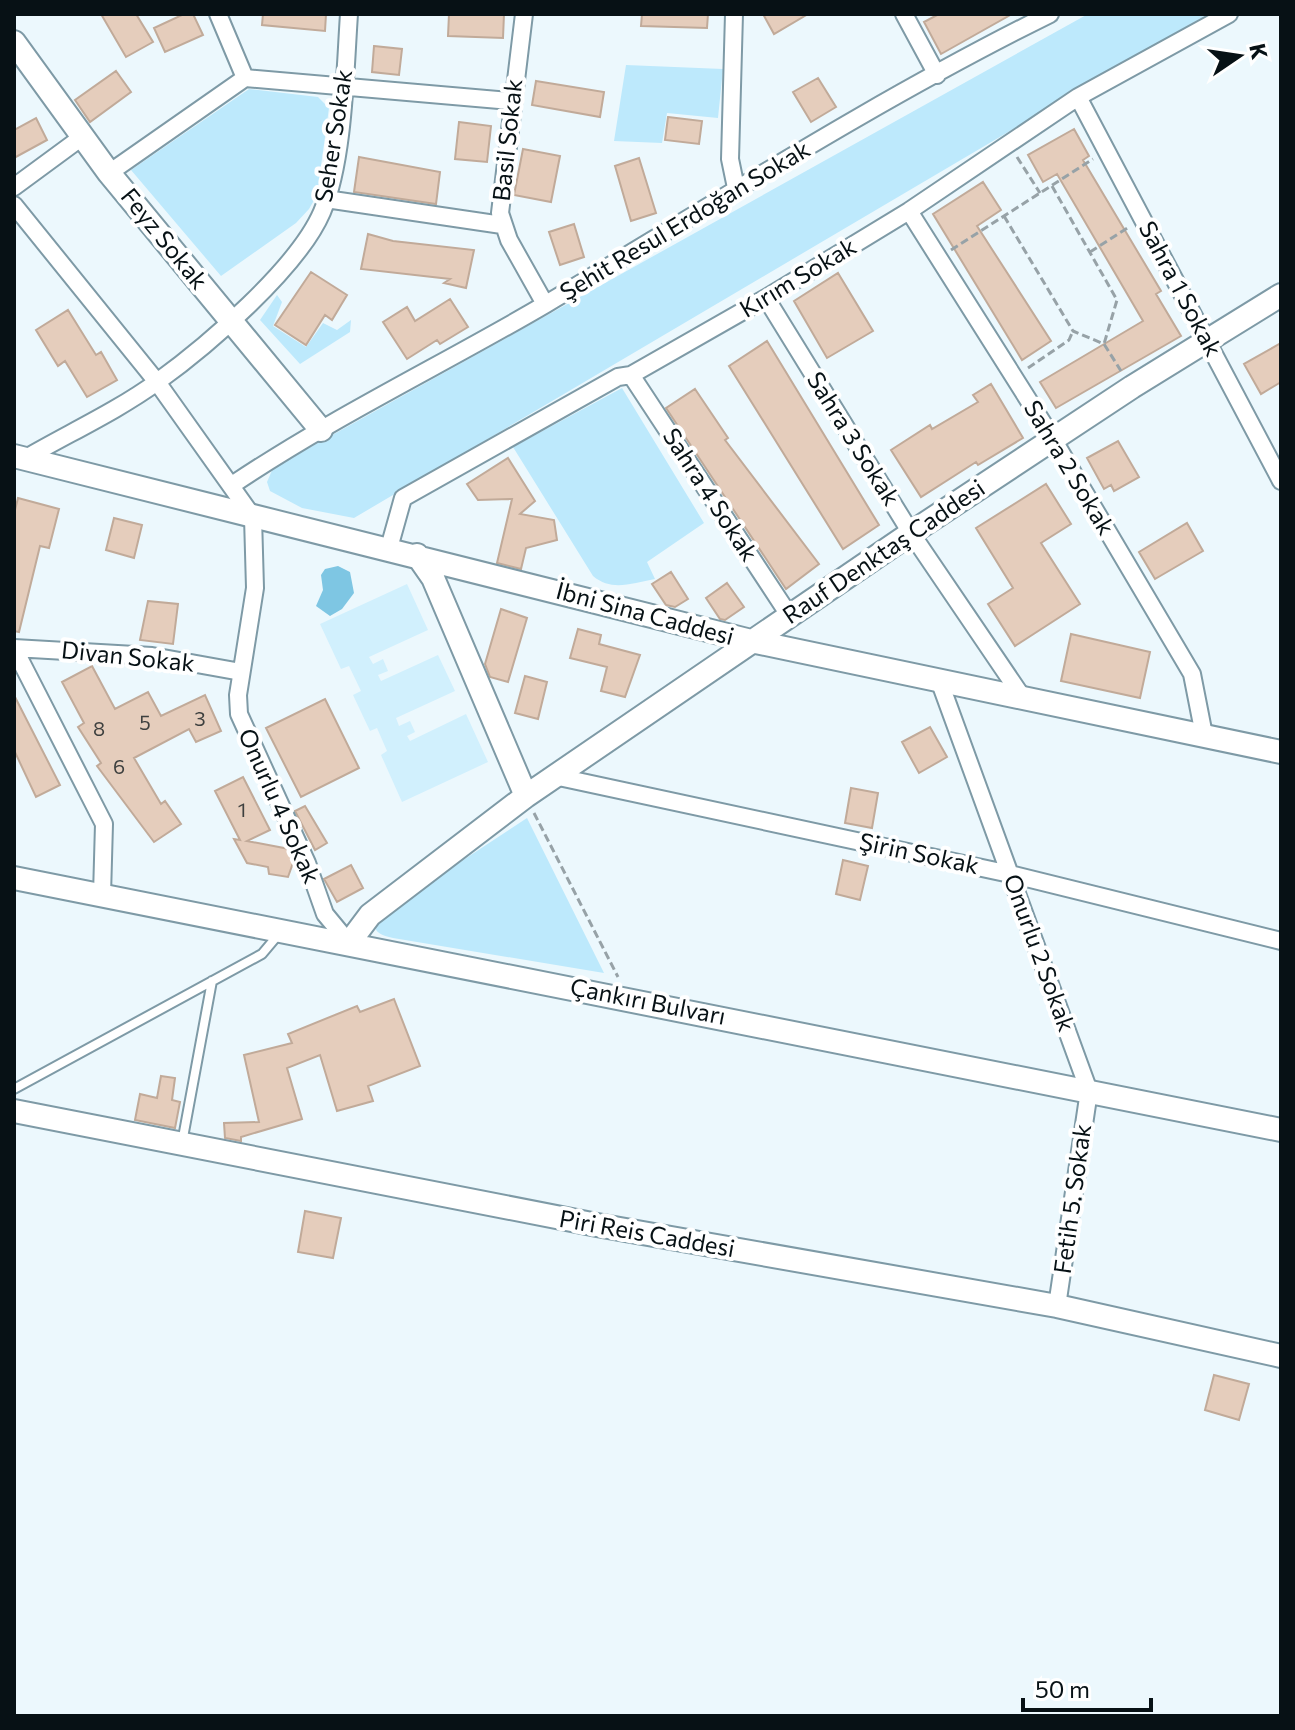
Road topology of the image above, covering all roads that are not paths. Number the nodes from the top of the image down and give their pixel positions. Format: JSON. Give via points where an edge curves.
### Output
{"nodes":[{"id":1,"x":218,"y":14,"type":"edge"},
{"id":2,"x":349,"y":14,"type":"edge"},
{"id":3,"x":524,"y":14,"type":"edge"},
{"id":4,"x":734,"y":14,"type":"edge"},
{"id":5,"x":904,"y":14,"type":"edge"},
{"id":6,"x":1229,"y":14,"type":"edge"},
{"id":7,"x":1044,"y":15,"type":"edge"},
{"id":8,"x":14,"y":42,"type":"edge"},
{"id":9,"x":937,"y":75,"type":"junction"},
{"id":10,"x":245,"y":78,"type":"junction"},
{"id":11,"x":344,"y":86,"type":"junction"},
{"id":12,"x":1078,"y":97,"type":"junction"},
{"id":13,"x":511,"y":101,"type":"junction"},
{"id":14,"x":82,"y":137,"type":"junction"},
{"id":15,"x":109,"y":173,"type":"junction"},
{"id":16,"x":14,"y":187,"type":"edge"},
{"id":17,"x":736,"y":188,"type":"junction"},
{"id":18,"x":326,"y":199,"type":"junction"},
{"id":19,"x":14,"y":205,"type":"edge"},
{"id":20,"x":909,"y":211,"type":"junction"},
{"id":21,"x":502,"y":225,"type":"junction"},
{"id":22,"x":1281,"y":295,"type":"edge"},
{"id":23,"x":766,"y":298,"type":"junction"},
{"id":24,"x":545,"y":304,"type":"junction"},
{"id":25,"x":230,"y":320,"type":"junction"},
{"id":26,"x":1208,"y":340,"type":"junction"},
{"id":27,"x":631,"y":375,"type":"junction"},
{"id":28,"x":157,"y":382,"type":"junction"},
{"id":29,"x":321,"y":430,"type":"junction"},
{"id":30,"x":1053,"y":439,"type":"junction"},
{"id":31,"x":20,"y":457,"type":"edge"},
{"id":32,"x":1281,"y":481,"type":"edge"},
{"id":33,"x":232,"y":485,"type":"junction"},
{"id":34,"x":253,"y":517,"type":"junction"},
{"id":35,"x":911,"y":533,"type":"junction"},
{"id":36,"x":389,"y":548,"type":"junction"},
{"id":37,"x":417,"y":555,"type":"junction"},
{"id":38,"x":789,"y":615,"type":"junction"},
{"id":39,"x":751,"y":641,"type":"junction"},
{"id":40,"x":14,"y":648,"type":"edge"},
{"id":41,"x":241,"y":672,"type":"junction"},
{"id":42,"x":939,"y":680,"type":"junction"},
{"id":43,"x":1023,"y":698,"type":"junction"},
{"id":44,"x":1204,"y":735,"type":"junction"},
{"id":45,"x":1281,"y":752,"type":"edge"},
{"id":46,"x":554,"y":776,"type":"junction"},
{"id":47,"x":526,"y":796,"type":"junction"},
{"id":48,"x":1010,"y":874,"type":"junction"},
{"id":49,"x":14,"y":878,"type":"edge"},
{"id":50,"x":102,"y":895,"type":"junction"},
{"id":51,"x":282,"y":930,"type":"junction"},
{"id":52,"x":1281,"y":941,"type":"edge"},
{"id":53,"x":349,"y":943,"type":"junction"},
{"id":54,"x":212,"y":981,"type":"junction"},
{"id":55,"x":14,"y":1089,"type":"edge"},
{"id":56,"x":1089,"y":1091,"type":"junction"},
{"id":57,"x":14,"y":1111,"type":"edge"},
{"id":58,"x":1281,"y":1130,"type":"edge"},
{"id":59,"x":181,"y":1144,"type":"junction"},
{"id":60,"x":1057,"y":1306,"type":"junction"},
{"id":61,"x":1281,"y":1356,"type":"edge"}],
"edges":[{"from":1,"to":10,"type":"street"},
{"from":2,"to":11,"type":"street","name":"Seher Sokak"},
{"from":3,"to":13,"type":"street","name":"Basil Sokak"},
{"from":4,"to":17,"type":"street","via":[[730,159]]},
{"from":5,"to":9,"type":"street"},
{"from":6,"to":12,"type":"street","name":"Kırım Sokak"},
{"from":7,"to":9,"type":"street","name":"Şehit Resul Erdoğan Sokak"},
{"from":8,"to":14,"type":"street","name":"Feyz Sokak"},
{"from":9,"to":17,"type":"street","name":"Şehit Resul Erdoğan Sokak"},
{"from":10,"to":11,"type":"street"},
{"from":10,"to":15,"type":"street"},
{"from":11,"to":13,"type":"street"},
{"from":11,"to":18,"type":"street","name":"Seher Sokak"},
{"from":12,"to":20,"type":"street","name":"Kırım Sokak"},
{"from":12,"to":26,"type":"street","name":"Sahra 1 Sokak"},
{"from":13,"to":21,"type":"street","name":"Basil Sokak"},
{"from":14,"to":15,"type":"street","name":"Feyz Sokak"},
{"from":14,"to":16,"type":"street"},
{"from":15,"to":25,"type":"street","name":"Feyz Sokak"},
{"from":17,"to":24,"type":"street","name":"Şehit Resul Erdoğan Sokak"},
{"from":18,"to":21,"type":"street"},
{"from":18,"to":25,"type":"street","name":"Seher Sokak","via":[[291,258]]},
{"from":19,"to":28,"type":"street"},
{"from":20,"to":23,"type":"street","name":"Kırım Sokak"},
{"from":20,"to":30,"type":"street","name":"Sahra 2 Sokak"},
{"from":21,"to":24,"type":"street","name":"Basil Sokak"},
{"from":22,"to":26,"type":"street","name":"Rauf Denktaş Caddesi"},
{"from":23,"to":27,"type":"street","name":"Kırım Sokak"},
{"from":23,"to":35,"type":"street","name":"Sahra 3 Sokak"},
{"from":24,"to":29,"type":"street","name":"Şehit Resul Erdoğan Sokak"},
{"from":25,"to":28,"type":"street","name":"Seher Sokak"},
{"from":25,"to":29,"type":"street","name":"Feyz Sokak"},
{"from":26,"to":30,"type":"street","name":"Rauf Denktaş Caddesi"},
{"from":26,"to":32,"type":"street","name":"Sahra 1 Sokak"},
{"from":27,"to":36,"type":"street","name":"Kırım Sokak","via":[[618,377],[403,498]]},
{"from":27,"to":38,"type":"street","name":"Sahra 4 Sokak"},
{"from":28,"to":31,"type":"street","name":"Seher Sokak"},
{"from":28,"to":33,"type":"street"},
{"from":29,"to":33,"type":"street","name":"Şehit Resul Erdoğan Sokak"},
{"from":30,"to":35,"type":"street","name":"Rauf Denktaş Caddesi"},
{"from":30,"to":44,"type":"street","name":"Sahra 2 Sokak","via":[[1192,674]]},
{"from":31,"to":34,"type":"street","name":"İbni Sina Caddesi"},
{"from":33,"to":34,"type":"street"},
{"from":34,"to":36,"type":"street","name":"İbni Sina Caddesi"},
{"from":34,"to":41,"type":"street","name":"Onurlu 4 Sokak","via":[[255,588]]},
{"from":35,"to":38,"type":"street","name":"Rauf Denktaş Caddesi"},
{"from":35,"to":43,"type":"street","name":"Sahra 3 Sokak"},
{"from":36,"to":37,"type":"street","name":"İbni Sina Caddesi"},
{"from":37,"to":39,"type":"street","name":"İbni Sina Caddesi"},
{"from":37,"to":47,"type":"street","via":[[433,578]]},
{"from":38,"to":39,"type":"street","name":"Rauf Denktaş Caddesi"},
{"from":39,"to":42,"type":"street","name":"İbni Sina Caddesi"},
{"from":39,"to":46,"type":"street","name":"Rauf Denktaş Caddesi"},
{"from":40,"to":41,"type":"street","name":"Divan Sokak","via":[[152,656]]},
{"from":40,"to":50,"type":"street","via":[[104,824]]},
{"from":41,"to":53,"type":"street","name":"Onurlu 4 Sokak","via":[[239,714],[325,914]]},
{"from":42,"to":43,"type":"street","name":"İbni Sina Caddesi"},
{"from":42,"to":48,"type":"street","name":"Onurlu 2 Sokak"},
{"from":43,"to":44,"type":"street","name":"İbni Sina Caddesi"},
{"from":44,"to":45,"type":"street","name":"İbni Sina Caddesi"},
{"from":46,"to":47,"type":"street","name":"Rauf Denktaş Caddesi"},
{"from":46,"to":48,"type":"street","name":"Şirin Sokak"},
{"from":47,"to":53,"type":"street","name":"Rauf Denktaş Caddesi","via":[[370,915]]},
{"from":48,"to":52,"type":"street","name":"Şirin Sokak"},
{"from":48,"to":56,"type":"street","name":"Onurlu 2 Sokak"},
{"from":49,"to":50,"type":"street","name":"Çankırı Bulvarı"},
{"from":50,"to":51,"type":"street","name":"Çankırı Bulvarı"},
{"from":51,"to":53,"type":"street","name":"Çankırı Bulvarı"},
{"from":51,"to":54,"type":"lane","via":[[262,954]]},
{"from":53,"to":56,"type":"street","name":"Çankırı Bulvarı"},
{"from":54,"to":55,"type":"lane"},
{"from":54,"to":59,"type":"lane"},
{"from":56,"to":58,"type":"street","name":"Çankırı Bulvarı"},
{"from":56,"to":60,"type":"street","name":"Fetih 5. Sokak"},
{"from":57,"to":59,"type":"street","name":"Piri Reis Caddesi"},
{"from":59,"to":60,"type":"street","name":"Piri Reis Caddesi","via":[[597,1225]]},
{"from":60,"to":61,"type":"street","name":"Piri Reis Caddesi"}]}
